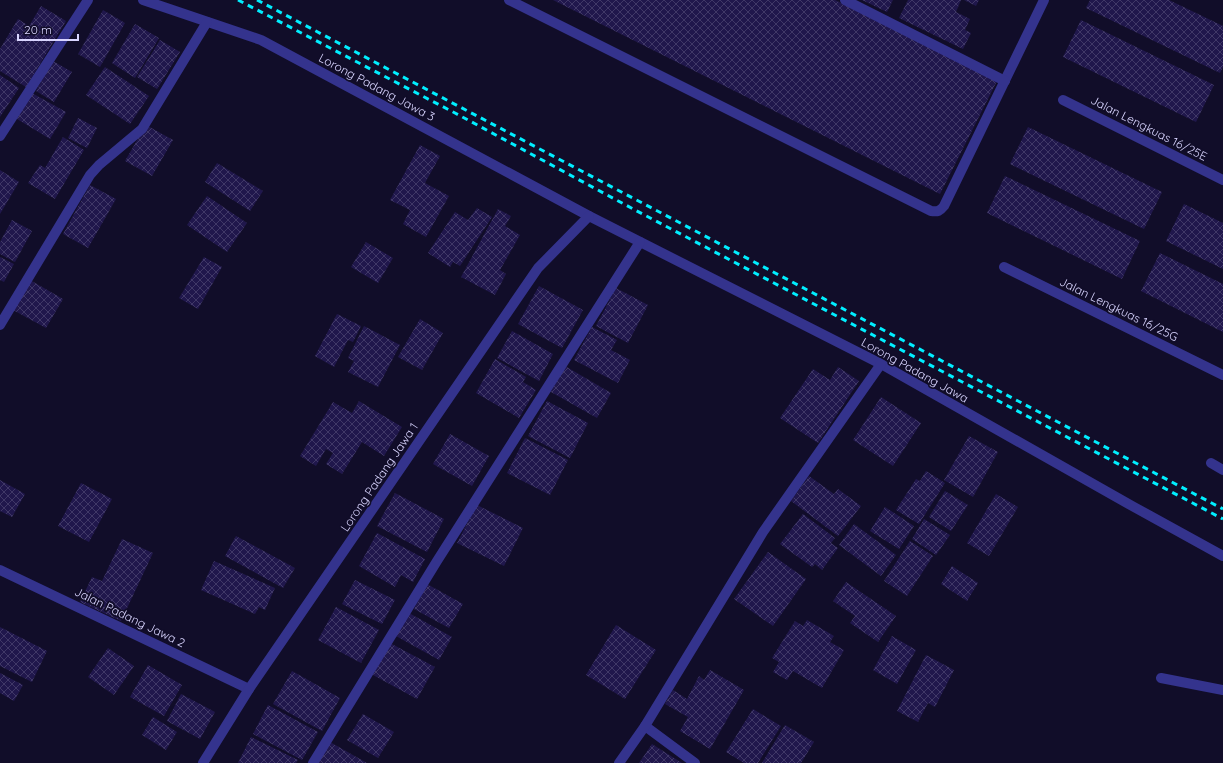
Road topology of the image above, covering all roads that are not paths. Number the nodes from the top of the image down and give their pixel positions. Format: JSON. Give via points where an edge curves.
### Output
{"nodes":[{"id":1,"x":88,"y":0,"type":"edge"},
{"id":2,"x":143,"y":0,"type":"edge"},
{"id":3,"x":509,"y":0,"type":"edge"},
{"id":4,"x":845,"y":0,"type":"edge"},
{"id":5,"x":1044,"y":0,"type":"edge"},
{"id":6,"x":207,"y":22,"type":"junction"},
{"id":7,"x":1005,"y":81,"type":"junction"},
{"id":8,"x":1063,"y":100,"type":"dead end"},
{"id":9,"x":0,"y":136,"type":"edge"},
{"id":10,"x":1223,"y":180,"type":"edge"},
{"id":11,"x":589,"y":216,"type":"junction"},
{"id":12,"x":640,"y":242,"type":"junction"},
{"id":13,"x":1004,"y":267,"type":"dead end"},
{"id":14,"x":0,"y":325,"type":"edge"},
{"id":15,"x":881,"y":364,"type":"junction"},
{"id":16,"x":1223,"y":375,"type":"edge"},
{"id":17,"x":1211,"y":463,"type":"dead end"},
{"id":18,"x":1223,"y":470,"type":"edge"},
{"id":19,"x":1223,"y":556,"type":"edge"},
{"id":20,"x":0,"y":570,"type":"edge"},
{"id":21,"x":1161,"y":678,"type":"dead end"},
{"id":22,"x":249,"y":688,"type":"junction"},
{"id":23,"x":1223,"y":690,"type":"edge"},
{"id":24,"x":645,"y":726,"type":"junction"},
{"id":25,"x":203,"y":763,"type":"edge"},
{"id":26,"x":313,"y":763,"type":"edge"},
{"id":27,"x":620,"y":763,"type":"edge"},
{"id":28,"x":695,"y":763,"type":"edge"}],
"edges":[{"from":1,"to":9,"type":"street"},
{"from":2,"to":6,"type":"street","name":"Lorong Padang Jawa 3"},
{"from":3,"to":7,"type":"street","via":[[936,212],[944,206]]},
{"from":4,"to":7,"type":"street"},
{"from":5,"to":7,"type":"street"},
{"from":6,"to":11,"type":"street","name":"Lorong Padang Jawa 3","via":[[261,40]]},
{"from":6,"to":14,"type":"street","via":[[142,129],[99,165],[90,176]]},
{"from":8,"to":10,"type":"street","name":"Jalan Lengkuas 16/25E"},
{"from":11,"to":12,"type":"street","name":"Lorong Padang Jawa"},
{"from":11,"to":22,"type":"street","name":"Lorong Padang Jawa 1","via":[[538,268]]},
{"from":12,"to":15,"type":"street","name":"Lorong Padang Jawa"},
{"from":12,"to":26,"type":"street"},
{"from":13,"to":16,"type":"street","name":"Jalan Lengkuas 16/25G"},
{"from":15,"to":19,"type":"street","name":"Lorong Padang Jawa"},
{"from":15,"to":24,"type":"street","via":[[763,532]]},
{"from":17,"to":18,"type":"street"},
{"from":20,"to":22,"type":"street","name":"Jalan Padang Jawa 2"},
{"from":21,"to":23,"type":"street"},
{"from":22,"to":25,"type":"street","name":"Lorong Padang Jawa 1"},
{"from":24,"to":27,"type":"street"},
{"from":24,"to":28,"type":"street"}]}
